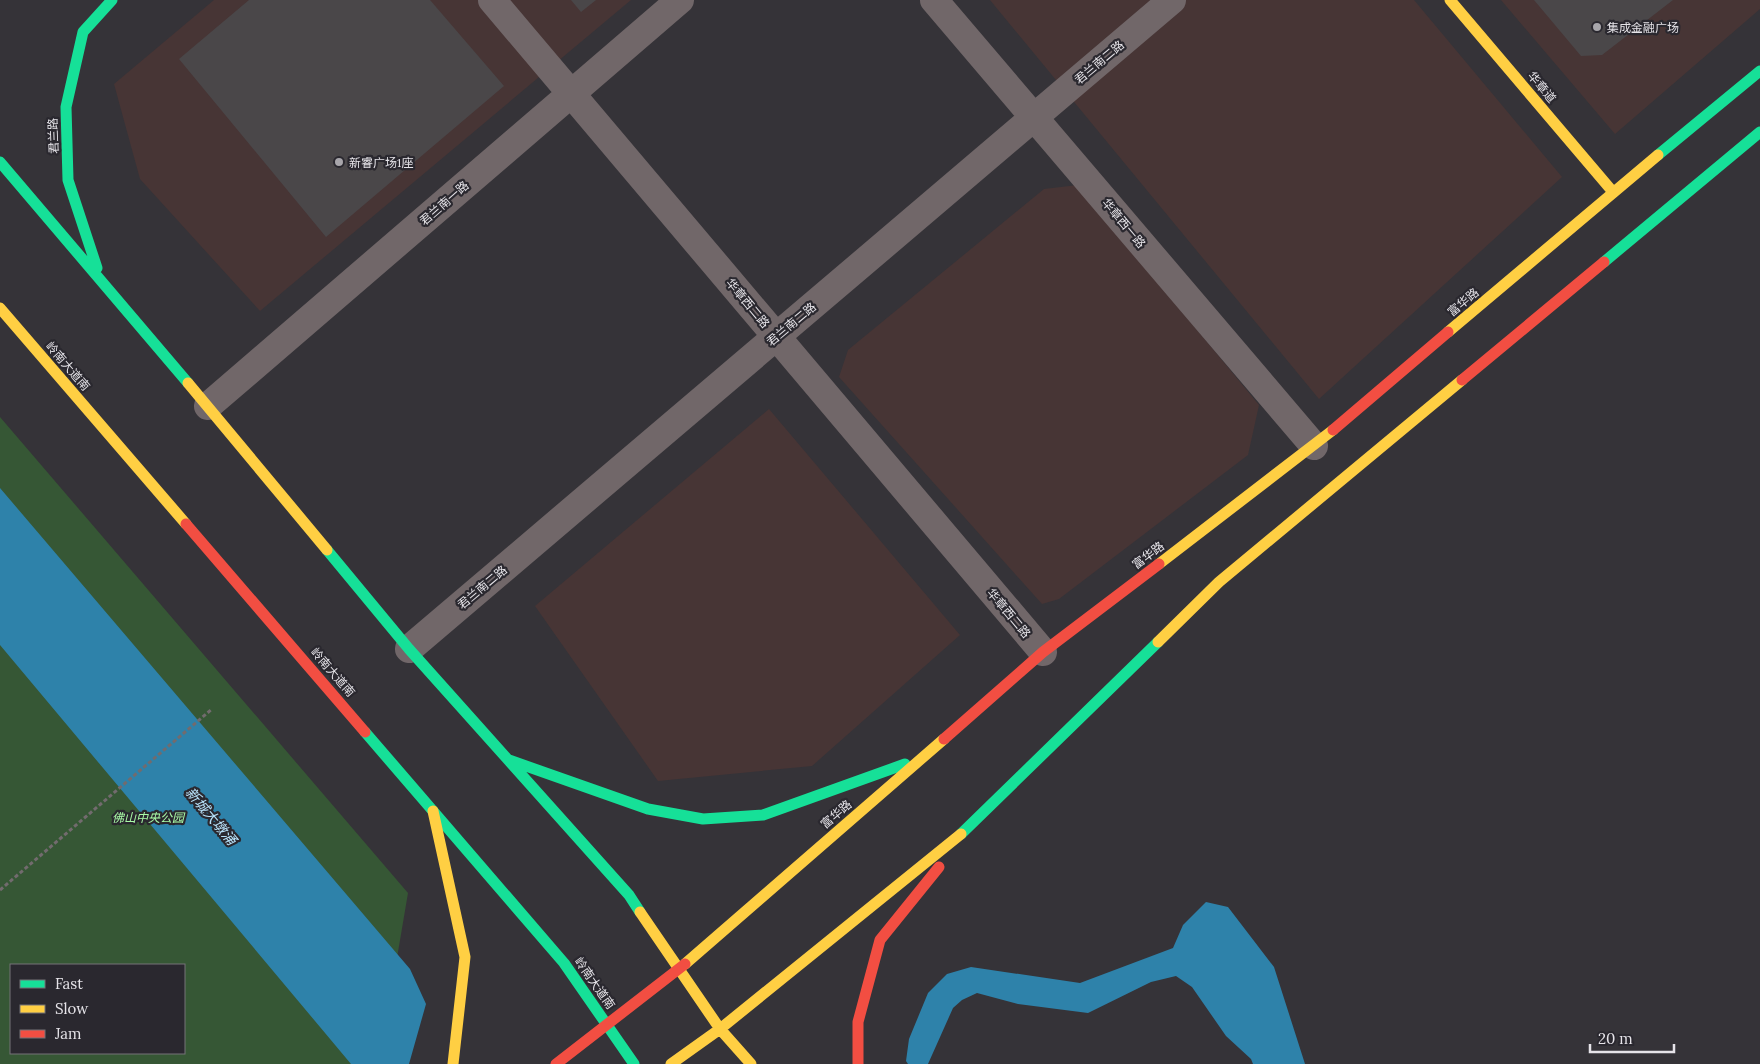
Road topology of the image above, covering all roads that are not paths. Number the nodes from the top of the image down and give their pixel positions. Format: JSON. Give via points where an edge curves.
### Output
{"nodes":[{"id":1,"x":112,"y":0,"type":"edge"},
{"id":2,"x":492,"y":0,"type":"edge"},
{"id":3,"x":680,"y":0,"type":"edge"},
{"id":4,"x":934,"y":0,"type":"edge"},
{"id":5,"x":1172,"y":0,"type":"edge"},
{"id":6,"x":1450,"y":0,"type":"edge"},
{"id":7,"x":1760,"y":71,"type":"edge"},
{"id":8,"x":571,"y":94,"type":"junction"},
{"id":9,"x":1034,"y":117,"type":"junction"},
{"id":10,"x":1760,"y":132,"type":"edge"},
{"id":11,"x":0,"y":162,"type":"edge"},
{"id":12,"x":1613,"y":192,"type":"junction"},
{"id":13,"x":101,"y":279,"type":"junction"},
{"id":14,"x":0,"y":308,"type":"edge"},
{"id":15,"x":776,"y":336,"type":"junction"},
{"id":16,"x":208,"y":406,"type":"junction"},
{"id":17,"x":1314,"y":446,"type":"junction"},
{"id":18,"x":409,"y":648,"type":"junction"},
{"id":19,"x":1043,"y":652,"type":"junction"},
{"id":20,"x":506,"y":759,"type":"junction"},
{"id":21,"x":921,"y":759,"type":"junction"},
{"id":22,"x":432,"y":807,"type":"junction"},
{"id":23,"x":971,"y":826,"type":"junction"},
{"id":24,"x":679,"y":969,"type":"junction"},
{"id":25,"x":606,"y":1023,"type":"junction"},
{"id":26,"x":720,"y":1029,"type":"junction"},
{"id":27,"x":452,"y":1064,"type":"edge"},
{"id":28,"x":556,"y":1064,"type":"edge"},
{"id":29,"x":634,"y":1064,"type":"edge"},
{"id":30,"x":670,"y":1064,"type":"edge"},
{"id":31,"x":750,"y":1064,"type":"edge"},
{"id":32,"x":858,"y":1064,"type":"edge"}],
"edges":[{"from":1,"to":13,"type":"main road","name":"君兰路","via":[[83,32],[66,107],[68,180]]},
{"from":2,"to":8,"type":"street","name":"华章西二路"},
{"from":3,"to":8,"type":"street","name":"君兰南一路"},
{"from":4,"to":9,"type":"street","name":"华章西一路"},
{"from":5,"to":9,"type":"street","name":"君兰南二路"},
{"from":6,"to":12,"type":"main road","name":"华章道"},
{"from":7,"to":12,"type":"main road","name":"富华路"},
{"from":8,"to":15,"type":"street","name":"华章西二路"},
{"from":8,"to":16,"type":"street","name":"君兰南一路"},
{"from":9,"to":15,"type":"street","name":"君兰南二路"},
{"from":9,"to":17,"type":"street","name":"华章西一路"},
{"from":10,"to":23,"type":"main road","via":[[1219,582]]},
{"from":11,"to":13,"type":"main road"},
{"from":12,"to":17,"type":"main road","name":"富华路"},
{"from":13,"to":16,"type":"main road"},
{"from":14,"to":22,"type":"main road","name":"岭南大道南"},
{"from":15,"to":18,"type":"street","name":"君兰南二路"},
{"from":15,"to":19,"type":"street","name":"华章西二路"},
{"from":16,"to":18,"type":"main road"},
{"from":17,"to":19,"type":"main road","name":"富华路"},
{"from":18,"to":20,"type":"main road"},
{"from":19,"to":21,"type":"main road","name":"富华路"},
{"from":20,"to":21,"type":"main road","via":[[648,809],[703,819],[763,815]]},
{"from":20,"to":24,"type":"main road","via":[[628,895]]},
{"from":21,"to":24,"type":"main road","name":"富华路"},
{"from":22,"to":25,"type":"main road","name":"岭南大道南","via":[[564,963]]},
{"from":22,"to":27,"type":"main road","via":[[466,957]]},
{"from":23,"to":26,"type":"main road"},
{"from":23,"to":32,"type":"main road","via":[[880,940],[858,1022]]},
{"from":24,"to":25,"type":"main road","name":"富华路"},
{"from":24,"to":26,"type":"main road"},
{"from":25,"to":28,"type":"main road","name":"富华路"},
{"from":25,"to":29,"type":"main road","name":"岭南大道南"},
{"from":26,"to":30,"type":"main road"},
{"from":26,"to":31,"type":"main road"}]}
